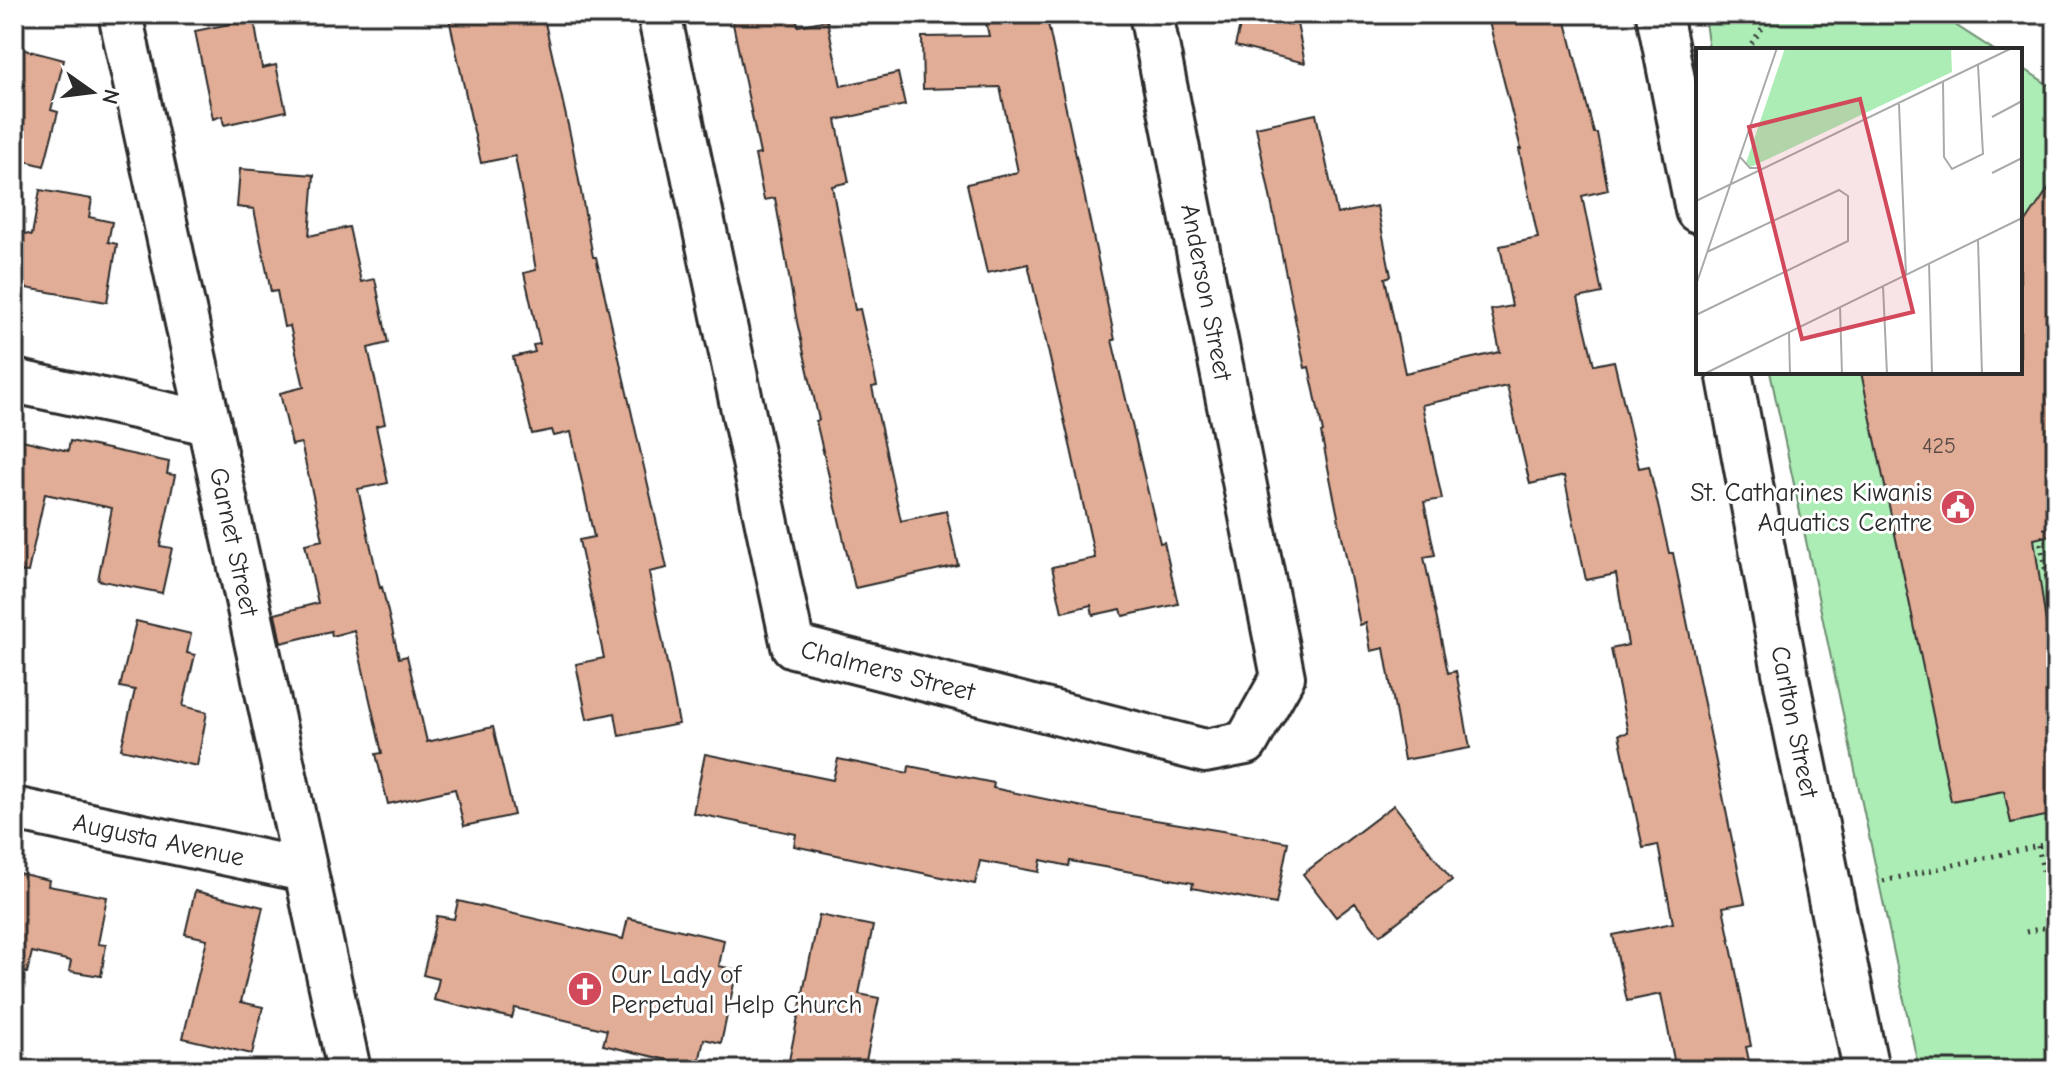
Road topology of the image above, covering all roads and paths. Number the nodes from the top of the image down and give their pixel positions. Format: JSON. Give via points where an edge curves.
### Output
{"nodes":[{"id":1,"x":120,"y":14,"type":"edge"},
{"id":2,"x":659,"y":14,"type":"edge"},
{"id":3,"x":1151,"y":14,"type":"edge"},
{"id":4,"x":1772,"y":14,"type":"edge"},
{"id":5,"x":1664,"y":20,"type":"edge"},
{"id":6,"x":1748,"y":48,"type":"edge"},
{"id":7,"x":1696,"y":199,"type":"edge"},
{"id":8,"x":1729,"y":374,"type":"edge"},
{"id":9,"x":14,"y":381,"type":"edge"},
{"id":10,"x":209,"y":423,"type":"junction"},
{"id":11,"x":2056,"y":518,"type":"edge"},
{"id":12,"x":1262,"y":571,"type":"joint"},
{"id":13,"x":2056,"y":627,"type":"edge"},
{"id":14,"x":14,"y":809,"type":"edge"},
{"id":15,"x":2056,"y":842,"type":"edge"},
{"id":16,"x":2038,"y":846,"type":"junction"},
{"id":17,"x":304,"y":870,"type":"junction"},
{"id":18,"x":2043,"y":871,"type":"dead end"},
{"id":19,"x":1883,"y":881,"type":"dead end"},
{"id":20,"x":2056,"y":925,"type":"edge"},
{"id":21,"x":2026,"y":932,"type":"dead end"},
{"id":22,"x":349,"y":1070,"type":"edge"},
{"id":23,"x":1866,"y":1070,"type":"edge"}],
"edges":[{"from":1,"to":10,"type":"street","name":"Garnet Street"},
{"from":2,"to":12,"type":"street","name":"Chalmers Street","via":[[793,646],[1205,751],[1246,743],[1283,677]]},
{"from":3,"to":12,"type":"street","name":"Anderson Street"},
{"from":4,"to":6,"type":"path"},
{"from":5,"to":7,"type":"main road"},
{"from":8,"to":23,"type":"main road","name":"Carlton Street"},
{"from":9,"to":10,"type":"street"},
{"from":10,"to":17,"type":"street","name":"Garnet Street"},
{"from":11,"to":13,"type":"path","via":[[2046,523],[2041,545]]},
{"from":14,"to":17,"type":"street","name":"Augusta Avenue"},
{"from":15,"to":16,"type":"path"},
{"from":16,"to":18,"type":"path"},
{"from":16,"to":19,"type":"path"},
{"from":17,"to":22,"type":"street","name":"Garnet Street"},
{"from":20,"to":21,"type":"path"}]}
